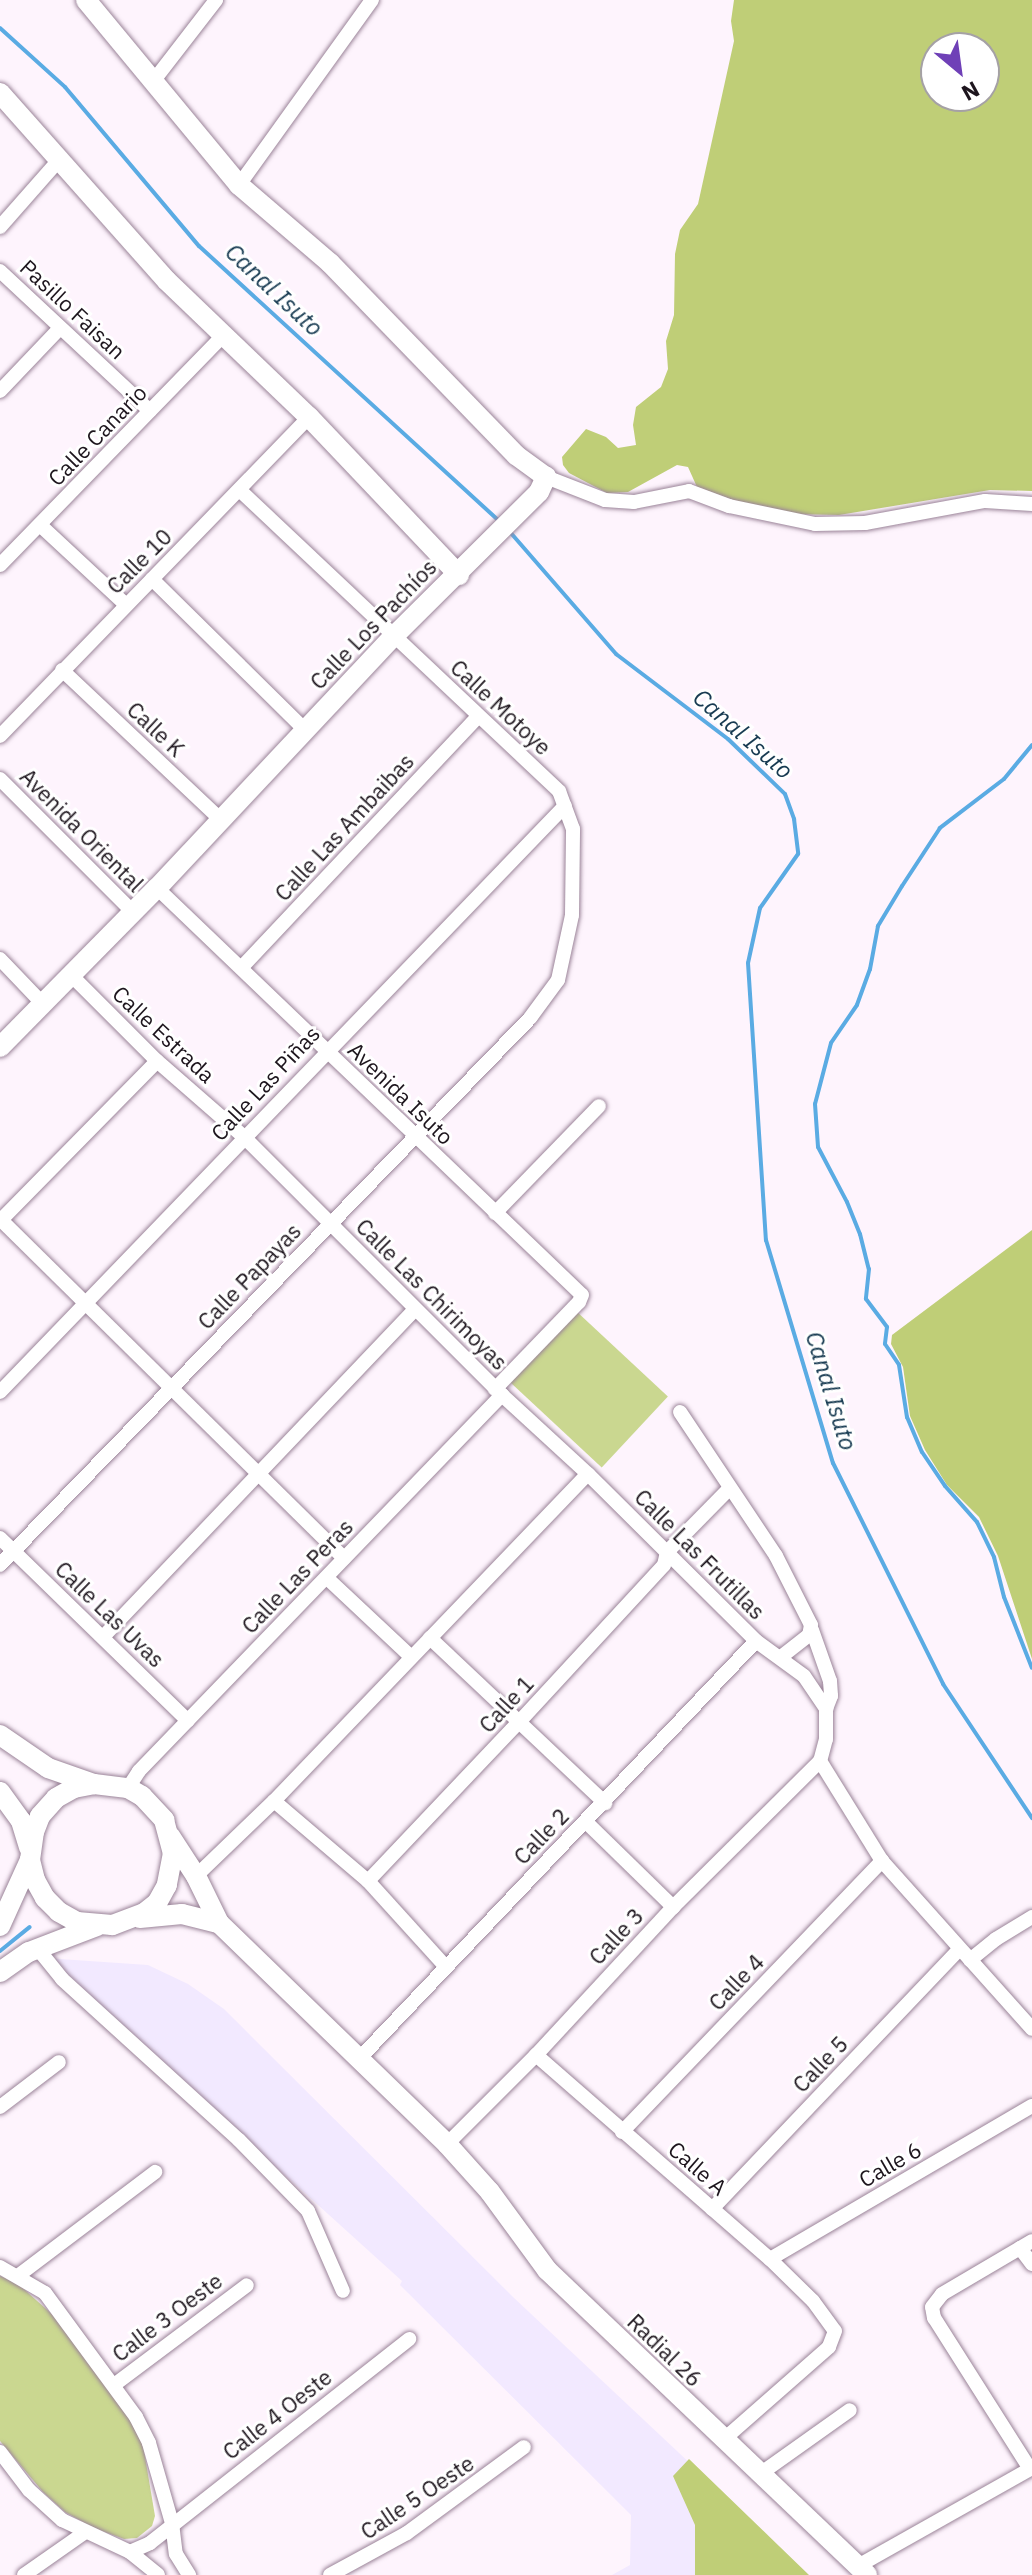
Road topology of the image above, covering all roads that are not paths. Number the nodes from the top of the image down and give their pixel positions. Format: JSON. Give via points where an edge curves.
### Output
{"nodes":[{"id":1,"x":86,"y":0,"type":"edge"},
{"id":2,"x":216,"y":0,"type":"edge"},
{"id":3,"x":372,"y":0,"type":"edge"},
{"id":4,"x":155,"y":79,"type":"junction"},
{"id":5,"x":0,"y":93,"type":"edge"},
{"id":6,"x":59,"y":160,"type":"junction"},
{"id":7,"x":239,"y":185,"type":"junction"},
{"id":8,"x":0,"y":227,"type":"edge"},
{"id":9,"x":0,"y":271,"type":"edge"},
{"id":10,"x":60,"y":328,"type":"junction"},
{"id":11,"x":224,"y":335,"type":"junction"},
{"id":12,"x":0,"y":391,"type":"edge"},
{"id":13,"x":150,"y":411,"type":"junction"},
{"id":14,"x":309,"y":417,"type":"junction"},
{"id":15,"x":542,"y":485,"type":"junction"},
{"id":16,"x":240,"y":490,"type":"junction"},
{"id":17,"x":1032,"y":504,"type":"edge"},
{"id":18,"x":40,"y":525,"type":"junction"},
{"id":19,"x":0,"y":565,"type":"edge"},
{"id":20,"x":459,"y":575,"type":"junction"},
{"id":21,"x":152,"y":579,"type":"junction"},
{"id":22,"x":126,"y":605,"type":"junction"},
{"id":23,"x":394,"y":636,"type":"junction"},
{"id":24,"x":62,"y":670,"type":"junction"},
{"id":25,"x":478,"y":717,"type":"junction"},
{"id":26,"x":305,"y":730,"type":"junction"},
{"id":27,"x":0,"y":736,"type":"edge"},
{"id":28,"x":0,"y":779,"type":"edge"},
{"id":29,"x":565,"y":806,"type":"junction"},
{"id":30,"x":220,"y":819,"type":"junction"},
{"id":31,"x":157,"y":888,"type":"junction"},
{"id":32,"x":133,"y":912,"type":"junction"},
{"id":33,"x":0,"y":959,"type":"edge"},
{"id":34,"x":242,"y":967,"type":"junction"},
{"id":35,"x":72,"y":976,"type":"junction"},
{"id":36,"x":42,"y":1003,"type":"junction"},
{"id":37,"x":530,"y":1018,"type":"joint"},
{"id":38,"x":0,"y":1047,"type":"edge"},
{"id":39,"x":325,"y":1051,"type":"junction"},
{"id":40,"x":157,"y":1061,"type":"junction"},
{"id":41,"x":599,"y":1106,"type":"dead end"},
{"id":42,"x":415,"y":1136,"type":"junction"},
{"id":43,"x":244,"y":1137,"type":"junction"},
{"id":44,"x":495,"y":1213,"type":"junction"},
{"id":45,"x":0,"y":1220,"type":"edge"},
{"id":46,"x":331,"y":1223,"type":"junction"},
{"id":47,"x":582,"y":1295,"type":"joint"},
{"id":48,"x":87,"y":1304,"type":"junction"},
{"id":49,"x":415,"y":1309,"type":"junction"},
{"id":50,"x":172,"y":1387,"type":"junction"},
{"id":51,"x":0,"y":1392,"type":"edge"},
{"id":52,"x":498,"y":1392,"type":"junction"},
{"id":53,"x":680,"y":1412,"type":"dead end"},
{"id":54,"x":258,"y":1472,"type":"junction"},
{"id":55,"x":588,"y":1474,"type":"junction"},
{"id":56,"x":729,"y":1489,"type":"junction"},
{"id":57,"x":0,"y":1538,"type":"edge"},
{"id":58,"x":13,"y":1551,"type":"junction"},
{"id":59,"x":667,"y":1552,"type":"junction"},
{"id":60,"x":344,"y":1558,"type":"junction"},
{"id":61,"x":0,"y":1565,"type":"edge"},
{"id":62,"x":327,"y":1578,"type":"junction"},
{"id":63,"x":812,"y":1630,"type":"junction"},
{"id":64,"x":103,"y":1637,"type":"junction"},
{"id":65,"x":430,"y":1638,"type":"junction"},
{"id":66,"x":756,"y":1641,"type":"junction"},
{"id":67,"x":411,"y":1657,"type":"junction"},
{"id":68,"x":781,"y":1657,"type":"junction"},
{"id":69,"x":826,"y":1709,"type":"junction"},
{"id":70,"x":188,"y":1721,"type":"junction"},
{"id":71,"x":520,"y":1721,"type":"junction"},
{"id":72,"x":0,"y":1735,"type":"edge"},
{"id":73,"x":820,"y":1761,"type":"junction"},
{"id":74,"x":94,"y":1784,"type":"junction"},
{"id":75,"x":128,"y":1788,"type":"junction"},
{"id":76,"x":0,"y":1792,"type":"edge"},
{"id":77,"x":274,"y":1801,"type":"junction"},
{"id":78,"x":605,"y":1803,"type":"junction"},
{"id":79,"x":586,"y":1822,"type":"junction"},
{"id":80,"x":170,"y":1836,"type":"junction"},
{"id":81,"x":30,"y":1856,"type":"junction"},
{"id":82,"x":882,"y":1861,"type":"junction"},
{"id":83,"x":196,"y":1876,"type":"junction"},
{"id":84,"x":368,"y":1881,"type":"junction"},
{"id":85,"x":673,"y":1907,"type":"junction"},
{"id":86,"x":1032,"y":1917,"type":"edge"},
{"id":87,"x":127,"y":1921,"type":"junction"},
{"id":88,"x":219,"y":1923,"type":"junction"},
{"id":89,"x":97,"y":1925,"type":"junction"},
{"id":90,"x":0,"y":1926,"type":"edge"},
{"id":91,"x":38,"y":1949,"type":"junction"},
{"id":92,"x":965,"y":1954,"type":"junction"},
{"id":93,"x":445,"y":1966,"type":"junction"},
{"id":94,"x":0,"y":1972,"type":"edge"},
{"id":95,"x":1032,"y":2029,"type":"edge"},
{"id":96,"x":536,"y":2055,"type":"junction"},
{"id":97,"x":357,"y":2061,"type":"junction"},
{"id":98,"x":59,"y":2062,"type":"dead end"},
{"id":99,"x":1032,"y":2106,"type":"edge"},
{"id":100,"x":0,"y":2107,"type":"edge"},
{"id":101,"x":622,"y":2132,"type":"junction"},
{"id":102,"x":447,"y":2144,"type":"junction"},
{"id":103,"x":155,"y":2172,"type":"dead end"},
{"id":104,"x":712,"y":2209,"type":"junction"},
{"id":105,"x":1026,"y":2244,"type":"edge"},
{"id":106,"x":770,"y":2259,"type":"junction"},
{"id":107,"x":1032,"y":2264,"type":"edge"},
{"id":108,"x":0,"y":2267,"type":"edge"},
{"id":109,"x":19,"y":2275,"type":"junction"},
{"id":110,"x":247,"y":2285,"type":"dead end"},
{"id":111,"x":343,"y":2291,"type":"dead end"},
{"id":112,"x":409,"y":2339,"type":"dead end"},
{"id":113,"x":114,"y":2385,"type":"junction"},
{"id":114,"x":850,"y":2410,"type":"dead end"},
{"id":115,"x":723,"y":2440,"type":"junction"},
{"id":116,"x":524,"y":2447,"type":"dead end"},
{"id":117,"x":0,"y":2452,"type":"edge"},
{"id":118,"x":1031,"y":2468,"type":"edge"},
{"id":119,"x":760,"y":2474,"type":"junction"},
{"id":120,"x":172,"y":2523,"type":"junction"},
{"id":121,"x":84,"y":2533,"type":"junction"},
{"id":122,"x":130,"y":2552,"type":"junction"},
{"id":123,"x":176,"y":2554,"type":"junction"},
{"id":124,"x":863,"y":2571,"type":"edge"},
{"id":125,"x":156,"y":2573,"type":"edge"},
{"id":126,"x":24,"y":2575,"type":"edge"},
{"id":127,"x":189,"y":2575,"type":"edge"},
{"id":128,"x":330,"y":2575,"type":"edge"}],
"edges":[{"from":1,"to":4,"type":"street"},
{"from":2,"to":4,"type":"street"},
{"from":3,"to":7,"type":"street"},
{"from":4,"to":7,"type":"street"},
{"from":5,"to":6,"type":"street","name":"Calle Los Pachíos"},
{"from":6,"to":8,"type":"street"},
{"from":6,"to":11,"type":"street","name":"Calle Los Pachíos","via":[[167,281]]},
{"from":7,"to":15,"type":"street","via":[[330,263]]},
{"from":9,"to":10,"type":"street","name":"Pasillo Faisan"},
{"from":10,"to":12,"type":"street"},
{"from":10,"to":13,"type":"street","name":"Pasillo Faisan"},
{"from":11,"to":13,"type":"street","name":"Calle Canario"},
{"from":11,"to":14,"type":"street","name":"Calle Los Pachíos"},
{"from":13,"to":18,"type":"street","name":"Calle Canario"},
{"from":14,"to":16,"type":"street","name":"Calle 10"},
{"from":14,"to":20,"type":"street","name":"Calle Los Pachíos"},
{"from":15,"to":17,"type":"street","via":[[634,502],[689,491],[729,506],[815,524],[865,523],[985,501]]},
{"from":15,"to":20,"type":"street"},
{"from":16,"to":21,"type":"street","name":"Calle 10"},
{"from":16,"to":23,"type":"street","name":"Calle Motoye"},
{"from":18,"to":19,"type":"street","name":"Calle Canario"},
{"from":18,"to":22,"type":"street"},
{"from":20,"to":23,"type":"street","name":"Calle Los Pachíos"},
{"from":21,"to":22,"type":"street","name":"Calle 10"},
{"from":21,"to":26,"type":"street"},
{"from":22,"to":24,"type":"street","name":"Calle 10"},
{"from":23,"to":25,"type":"street","name":"Calle Motoye"},
{"from":23,"to":26,"type":"street","name":"Calle Los Pachíos"},
{"from":24,"to":27,"type":"street","name":"Calle 10"},
{"from":24,"to":30,"type":"street","name":"Calle K"},
{"from":25,"to":29,"type":"street","name":"Calle Motoye","via":[[559,791]]},
{"from":25,"to":34,"type":"street","name":"Calle Las Ambaibas"},
{"from":26,"to":30,"type":"street","name":"Calle Los Pachíos"},
{"from":28,"to":32,"type":"street","name":"Avenida Oriental"},
{"from":29,"to":37,"type":"street","name":"Calle Motoye","via":[[573,829],[572,915],[558,980]]},
{"from":29,"to":39,"type":"street","name":"Calle Las Piñas"},
{"from":30,"to":31,"type":"street","name":"Calle Los Pachíos"},
{"from":31,"to":32,"type":"street","name":"Calle Los Pachíos"},
{"from":31,"to":34,"type":"street","name":"Avenida Isuto"},
{"from":32,"to":35,"type":"street","name":"Calle Los Pachíos"},
{"from":33,"to":36,"type":"street"},
{"from":34,"to":39,"type":"street","name":"Avenida Isuto"},
{"from":35,"to":36,"type":"street","name":"Calle Los Pachíos"},
{"from":35,"to":40,"type":"street","name":"Calle Estrada"},
{"from":36,"to":38,"type":"street","name":"Calle Los Pachíos"},
{"from":37,"to":42,"type":"street","name":"Calle Papayas"},
{"from":39,"to":42,"type":"street","name":"Avenida Isuto"},
{"from":39,"to":43,"type":"street","name":"Calle Las Piñas"},
{"from":40,"to":43,"type":"street","name":"Calle Estrada"},
{"from":40,"to":45,"type":"street"},
{"from":41,"to":44,"type":"street"},
{"from":42,"to":44,"type":"street","name":"Avenida Isuto"},
{"from":42,"to":46,"type":"street","name":"Calle Papayas"},
{"from":43,"to":46,"type":"street","name":"Calle Estrada"},
{"from":43,"to":48,"type":"street","name":"Calle Las Piñas"},
{"from":44,"to":47,"type":"street","name":"Avenida Isuto"},
{"from":45,"to":48,"type":"street"},
{"from":46,"to":49,"type":"street","name":"Calle Las Chirimoyas"},
{"from":46,"to":50,"type":"street","name":"Calle Papayas"},
{"from":47,"to":52,"type":"street","name":"Calle Las Peras"},
{"from":48,"to":50,"type":"street"},
{"from":48,"to":51,"type":"street","name":"Calle Las Piñas"},
{"from":49,"to":52,"type":"street","name":"Calle Las Chirimoyas"},
{"from":49,"to":54,"type":"street"},
{"from":50,"to":54,"type":"street"},
{"from":50,"to":58,"type":"street","name":"Calle Papayas"},
{"from":52,"to":55,"type":"street","name":"Calle Las Frutillas"},
{"from":52,"to":60,"type":"street","name":"Calle Las Peras"},
{"from":53,"to":56,"type":"street"},
{"from":54,"to":60,"type":"street"},
{"from":54,"to":64,"type":"street"},
{"from":55,"to":59,"type":"street","name":"Calle Las Frutillas"},
{"from":55,"to":65,"type":"street"},
{"from":56,"to":59,"type":"street","name":"Calle 1"},
{"from":56,"to":63,"type":"street","via":[[776,1556]]},
{"from":57,"to":58,"type":"street","name":"Calle Las Uvas"},
{"from":58,"to":61,"type":"street","name":"Calle Papayas"},
{"from":58,"to":64,"type":"street","name":"Calle Las Uvas"},
{"from":59,"to":66,"type":"street","name":"Calle Las Frutillas"},
{"from":59,"to":71,"type":"street","name":"Calle 1","via":[[664,1565]]},
{"from":60,"to":62,"type":"street","name":"Calle Las Peras"},
{"from":62,"to":67,"type":"street"},
{"from":62,"to":70,"type":"street","name":"Calle Las Peras"},
{"from":63,"to":68,"type":"street"},
{"from":63,"to":69,"type":"street","via":[[830,1681]]},
{"from":64,"to":70,"type":"street","name":"Calle Las Uvas"},
{"from":65,"to":67,"type":"street"},
{"from":65,"to":71,"type":"street"},
{"from":66,"to":68,"type":"street","name":"Calle Las Frutillas"},
{"from":66,"to":78,"type":"street","name":"Calle 2"},
{"from":67,"to":77,"type":"street"},
{"from":68,"to":69,"type":"street","name":"Calle Las Frutillas","via":[[804,1676]]},
{"from":69,"to":73,"type":"street"},
{"from":70,"to":75,"type":"street","name":"Calle Las Peras"},
{"from":71,"to":78,"type":"street"},
{"from":71,"to":84,"type":"street","name":"Calle 1"},
{"from":72,"to":74,"type":"street","via":[[48,1768]]},
{"from":73,"to":82,"type":"street"},
{"from":73,"to":85,"type":"street","name":"Calle 3"},
{"from":74,"to":75,"type":"street"},
{"from":74,"to":81,"type":"street","via":[[56,1798],[40,1816]]},
{"from":75,"to":80,"type":"street","via":[[154,1807]]},
{"from":76,"to":81,"type":"street","via":[[21,1821]]},
{"from":77,"to":83,"type":"street"},
{"from":77,"to":84,"type":"street"},
{"from":78,"to":79,"type":"street","name":"Calle 2"},
{"from":79,"to":85,"type":"street"},
{"from":79,"to":93,"type":"street","name":"Calle 2"},
{"from":80,"to":83,"type":"street"},
{"from":80,"to":87,"type":"street","via":[[173,1853],[167,1885],[157,1903]]},
{"from":81,"to":89,"type":"street","via":[[45,1898],[77,1922]]},
{"from":81,"to":90,"type":"street"},
{"from":82,"to":92,"type":"street"},
{"from":82,"to":101,"type":"street","name":"Calle 4"},
{"from":83,"to":88,"type":"street"},
{"from":84,"to":93,"type":"street"},
{"from":85,"to":96,"type":"street","name":"Calle 3"},
{"from":86,"to":92,"type":"street","name":"Calle 5"},
{"from":87,"to":88,"type":"street","via":[[182,1914]]},
{"from":87,"to":89,"type":"street"},
{"from":88,"to":97,"type":"street","name":"Radial 26"},
{"from":89,"to":91,"type":"street"},
{"from":91,"to":94,"type":"street"},
{"from":91,"to":111,"type":"street","via":[[62,1979],[239,2140],[308,2211]]},
{"from":92,"to":95,"type":"street"},
{"from":92,"to":104,"type":"street","name":"Calle 5"},
{"from":93,"to":97,"type":"street","name":"Calle 2"},
{"from":96,"to":101,"type":"street","name":"Calle A"},
{"from":96,"to":102,"type":"street","name":"Calle 3"},
{"from":97,"to":102,"type":"street","name":"Radial 26"},
{"from":98,"to":100,"type":"street"},
{"from":99,"to":106,"type":"street","name":"Calle 6"},
{"from":101,"to":104,"type":"street","name":"Calle A"},
{"from":102,"to":115,"type":"street","name":"Radial 26","via":[[547,2270]]},
{"from":103,"to":109,"type":"street"},
{"from":104,"to":106,"type":"street","name":"Calle A"},
{"from":105,"to":107,"type":"street"},
{"from":105,"to":118,"type":"street","via":[[942,2294],[932,2307],[934,2318]]},
{"from":106,"to":115,"type":"street","name":"Calle A","via":[[835,2331],[829,2347]]},
{"from":108,"to":109,"type":"street"},
{"from":109,"to":113,"type":"street","via":[[45,2293]]},
{"from":110,"to":113,"type":"street","name":"Calle 3 Oeste"},
{"from":112,"to":120,"type":"street","name":"Calle 4 Oeste"},
{"from":113,"to":120,"type":"street","via":[[149,2443]]},
{"from":114,"to":119,"type":"street"},
{"from":115,"to":119,"type":"street","name":"Radial 26"},
{"from":116,"to":128,"type":"street","name":"Calle 5 Oeste","via":[[407,2533]]},
{"from":117,"to":121,"type":"street","via":[[43,2505]]},
{"from":118,"to":124,"type":"street"},
{"from":119,"to":124,"type":"street","name":"Radial 26"},
{"from":120,"to":122,"type":"street","name":"Calle 4 Oeste"},
{"from":120,"to":123,"type":"street"},
{"from":121,"to":122,"type":"street"},
{"from":121,"to":126,"type":"street"},
{"from":122,"to":125,"type":"street"},
{"from":123,"to":125,"type":"street"},
{"from":123,"to":127,"type":"street"}]}
